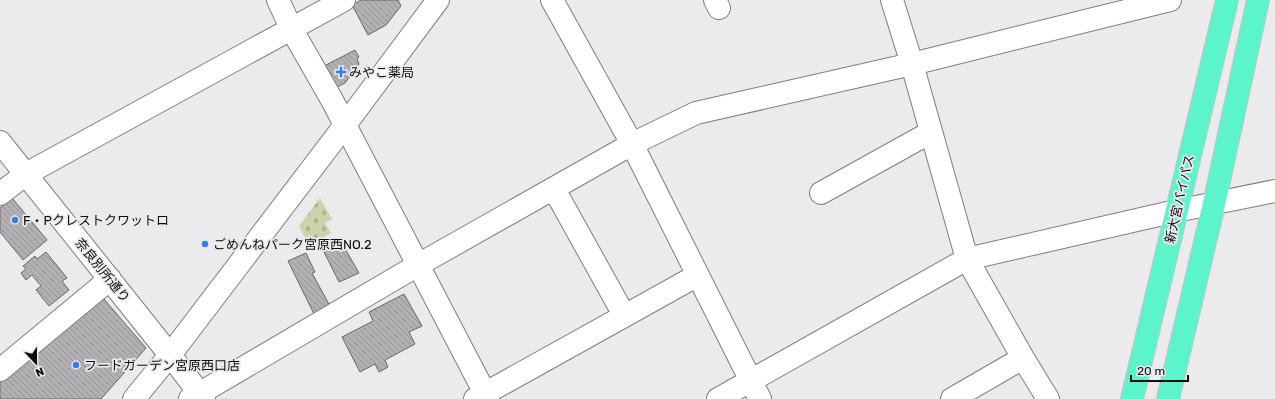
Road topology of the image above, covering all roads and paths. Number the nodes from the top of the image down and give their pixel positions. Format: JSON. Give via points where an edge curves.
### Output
{"nodes":[{"id":1,"x":278,"y":0,"type":"edge"},
{"id":2,"x":344,"y":0,"type":"edge"},
{"id":3,"x":552,"y":0,"type":"edge"},
{"id":4,"x":892,"y":0,"type":"edge"},
{"id":5,"x":1170,"y":0,"type":"edge"},
{"id":6,"x":1227,"y":0,"type":"edge"},
{"id":7,"x":1258,"y":0,"type":"edge"},
{"id":8,"x":433,"y":2,"type":"edge"},
{"id":9,"x":292,"y":30,"type":"junction"},
{"id":10,"x":912,"y":64,"type":"junction"},
{"id":11,"x":345,"y":125,"type":"junction"},
{"id":12,"x":930,"y":132,"type":"junction"},
{"id":13,"x":0,"y":142,"type":"edge"},
{"id":14,"x":632,"y":144,"type":"junction"},
{"id":15,"x":26,"y":174,"type":"junction"},
{"id":16,"x":554,"y":189,"type":"junction"},
{"id":17,"x":1275,"y":191,"type":"edge"},
{"id":18,"x":821,"y":193,"type":"dead end"},
{"id":19,"x":0,"y":194,"type":"edge"},
{"id":20,"x":1214,"y":204,"type":"junction"},
{"id":21,"x":1176,"y":211,"type":"junction"},
{"id":22,"x":967,"y":259,"type":"junction"},
{"id":23,"x":418,"y":265,"type":"junction"},
{"id":24,"x":698,"y":275,"type":"junction"},
{"id":25,"x":110,"y":278,"type":"junction"},
{"id":26,"x":624,"y":315,"type":"junction"},
{"id":27,"x":170,"y":355,"type":"junction"},
{"id":28,"x":1023,"y":358,"type":"junction"},
{"id":29,"x":0,"y":370,"type":"edge"},
{"id":30,"x":750,"y":380,"type":"junction"},
{"id":31,"x":197,"y":397,"type":"edge"},
{"id":32,"x":482,"y":397,"type":"edge"},
{"id":33,"x":134,"y":399,"type":"edge"},
{"id":34,"x":718,"y":399,"type":"edge"},
{"id":35,"x":760,"y":399,"type":"edge"},
{"id":36,"x":952,"y":399,"type":"edge"},
{"id":37,"x":1048,"y":399,"type":"edge"},
{"id":38,"x":1132,"y":399,"type":"edge"},
{"id":39,"x":1168,"y":399,"type":"edge"}],
"edges":[{"from":1,"to":9,"type":"street"},
{"from":2,"to":9,"type":"street"},
{"from":3,"to":14,"type":"street"},
{"from":4,"to":10,"type":"street"},
{"from":5,"to":10,"type":"street"},
{"from":6,"to":21,"type":"highway","name":"新大宮バイパス"},
{"from":7,"to":20,"type":"highway"},
{"from":8,"to":11,"type":"street"},
{"from":9,"to":11,"type":"street"},
{"from":9,"to":15,"type":"street"},
{"from":10,"to":12,"type":"street"},
{"from":10,"to":14,"type":"street","via":[[696,113]]},
{"from":11,"to":23,"type":"street"},
{"from":11,"to":27,"type":"street"},
{"from":12,"to":18,"type":"street"},
{"from":12,"to":22,"type":"street"},
{"from":13,"to":15,"type":"street","name":"奈良別所通り"},
{"from":14,"to":16,"type":"street"},
{"from":14,"to":24,"type":"street"},
{"from":15,"to":19,"type":"street"},
{"from":15,"to":25,"type":"street","name":"奈良別所通り"},
{"from":16,"to":23,"type":"street"},
{"from":16,"to":26,"type":"street"},
{"from":17,"to":20,"type":"street"},
{"from":20,"to":21,"type":"street"},
{"from":20,"to":39,"type":"highway"},
{"from":21,"to":22,"type":"street"},
{"from":21,"to":38,"type":"highway","name":"新大宮バイパス"},
{"from":22,"to":28,"type":"street"},
{"from":22,"to":30,"type":"street"},
{"from":23,"to":31,"type":"street"},
{"from":23,"to":32,"type":"street"},
{"from":24,"to":26,"type":"street"},
{"from":24,"to":30,"type":"street"},
{"from":25,"to":27,"type":"street","name":"奈良別所通り"},
{"from":25,"to":29,"type":"street"},
{"from":26,"to":32,"type":"street"},
{"from":27,"to":31,"type":"street","name":"奈良別所通り"},
{"from":27,"to":33,"type":"street"},
{"from":28,"to":36,"type":"street"},
{"from":28,"to":37,"type":"street"},
{"from":30,"to":34,"type":"street"},
{"from":30,"to":35,"type":"street"}]}
